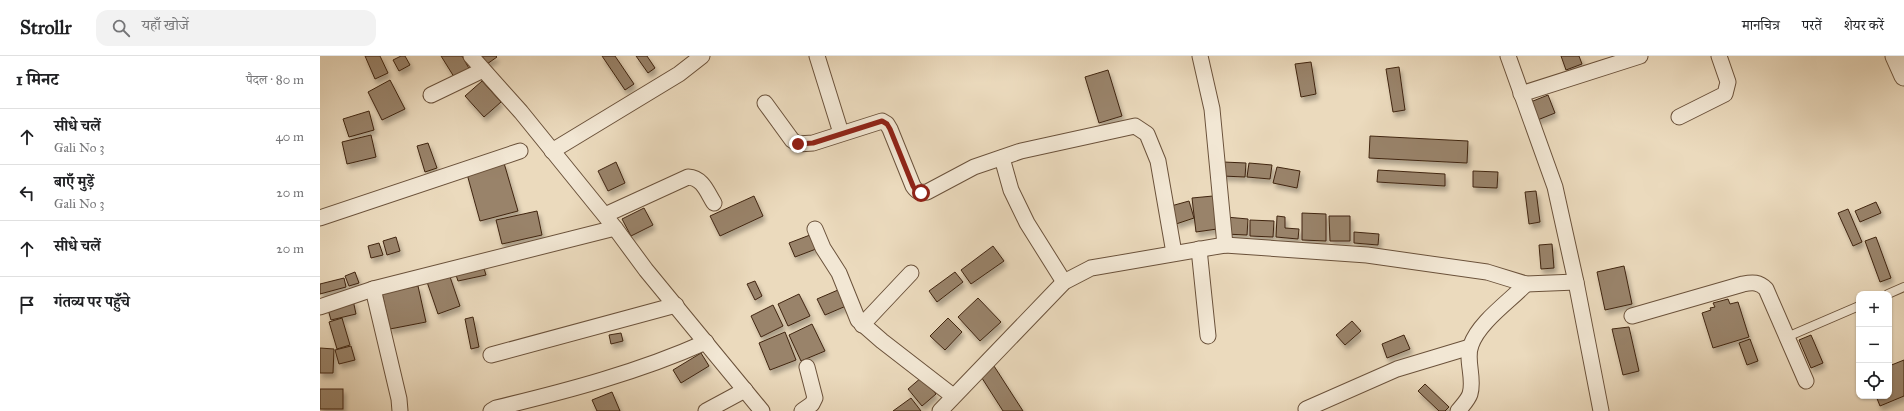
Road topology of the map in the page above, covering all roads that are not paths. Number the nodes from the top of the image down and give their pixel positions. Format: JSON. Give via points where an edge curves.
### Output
{"nodes":[{"id":1,"x":471,"y":56,"type":"edge"},
{"id":2,"x":702,"y":56,"type":"edge"},
{"id":3,"x":817,"y":56,"type":"edge"},
{"id":4,"x":1200,"y":56,"type":"edge"},
{"id":5,"x":1508,"y":56,"type":"edge"},
{"id":6,"x":1640,"y":56,"type":"edge"},
{"id":7,"x":1720,"y":56,"type":"edge"},
{"id":8,"x":1895,"y":56,"type":"edge"},
{"id":9,"x":687,"y":61,"type":"edge"},
{"id":10,"x":483,"y":70,"type":"junction"},
{"id":11,"x":1904,"y":76,"type":"edge"},
{"id":12,"x":1521,"y":94,"type":"junction"},
{"id":13,"x":431,"y":95,"type":"dead end"},
{"id":14,"x":765,"y":103,"type":"dead end"},
{"id":15,"x":1679,"y":117,"type":"dead end"},
{"id":16,"x":841,"y":133,"type":"junction"},
{"id":17,"x":520,"y":151,"type":"dead end"},
{"id":18,"x":552,"y":151,"type":"junction"},
{"id":19,"x":1002,"y":158,"type":"junction"},
{"id":20,"x":714,"y":203,"type":"dead end"},
{"id":21,"x":605,"y":215,"type":"junction"},
{"id":22,"x":320,"y":218,"type":"edge"},
{"id":23,"x":615,"y":228,"type":"junction"},
{"id":24,"x":815,"y":229,"type":"dead end"},
{"id":25,"x":1225,"y":245,"type":"junction"},
{"id":26,"x":1199,"y":249,"type":"junction"},
{"id":27,"x":1174,"y":253,"type":"junction"},
{"id":28,"x":911,"y":273,"type":"dead end"},
{"id":29,"x":1064,"y":282,"type":"junction"},
{"id":30,"x":1576,"y":282,"type":"junction"},
{"id":31,"x":1526,"y":284,"type":"junction"},
{"id":32,"x":1904,"y":287,"type":"edge"},
{"id":33,"x":373,"y":289,"type":"junction"},
{"id":34,"x":1892,"y":292,"type":"edge"},
{"id":35,"x":676,"y":305,"type":"junction"},
{"id":36,"x":320,"y":307,"type":"edge"},
{"id":37,"x":1856,"y":307,"type":"edge"},
{"id":38,"x":1632,"y":316,"type":"dead end"},
{"id":39,"x":862,"y":325,"type":"junction"},
{"id":40,"x":1208,"y":336,"type":"dead end"},
{"id":41,"x":1788,"y":337,"type":"junction"},
{"id":42,"x":706,"y":342,"type":"junction"},
{"id":43,"x":1470,"y":347,"type":"junction"},
{"id":44,"x":491,"y":355,"type":"dead end"},
{"id":45,"x":807,"y":368,"type":"dead end"},
{"id":46,"x":1806,"y":381,"type":"dead end"},
{"id":47,"x":745,"y":390,"type":"junction"},
{"id":48,"x":953,"y":396,"type":"junction"},
{"id":49,"x":528,"y":406,"type":"edge"},
{"id":50,"x":1306,"y":409,"type":"dead end"},
{"id":51,"x":400,"y":411,"type":"edge"},
{"id":52,"x":491,"y":411,"type":"edge"},
{"id":53,"x":706,"y":411,"type":"edge"},
{"id":54,"x":762,"y":411,"type":"edge"},
{"id":55,"x":802,"y":411,"type":"edge"},
{"id":56,"x":940,"y":411,"type":"edge"},
{"id":57,"x":1458,"y":411,"type":"edge"},
{"id":58,"x":1602,"y":411,"type":"edge"}],
"edges":[{"from":1,"to":10,"type":"street"},
{"from":2,"to":9,"type":"street"},
{"from":3,"to":16,"type":"street"},
{"from":4,"to":25,"type":"street","via":[[1212,109]]},
{"from":5,"to":12,"type":"street"},
{"from":6,"to":12,"type":"street"},
{"from":7,"to":15,"type":"street","via":[[1728,82],[1725,94]]},
{"from":8,"to":11,"type":"street"},
{"from":9,"to":18,"type":"street"},
{"from":10,"to":13,"type":"street"},
{"from":10,"to":18,"type":"street"},
{"from":12,"to":30,"type":"street","via":[[1555,187]]},
{"from":14,"to":16,"type":"street","via":[[792,140],[798,144],[813,143]]},
{"from":16,"to":19,"type":"street","via":[[876,122],[882,121],[887,124],[913,186],[921,193],[934,189],[974,167]]},
{"from":17,"to":22,"type":"street"},
{"from":18,"to":21,"type":"street"},
{"from":19,"to":27,"type":"street","via":[[1032,148],[1135,126],[1148,134],[1158,161]]},
{"from":19,"to":29,"type":"street","via":[[1011,190],[1027,222]]},
{"from":20,"to":21,"type":"street","via":[[700,181],[695,177],[688,177]]},
{"from":21,"to":23,"type":"street"},
{"from":23,"to":33,"type":"street"},
{"from":23,"to":35,"type":"street"},
{"from":24,"to":39,"type":"street","via":[[823,248],[839,273]]},
{"from":25,"to":26,"type":"street"},
{"from":25,"to":31,"type":"street","via":[[1367,255],[1487,272]]},
{"from":26,"to":27,"type":"street"},
{"from":26,"to":40,"type":"street"},
{"from":27,"to":29,"type":"street","via":[[1091,268]]},
{"from":28,"to":39,"type":"street"},
{"from":29,"to":48,"type":"street"},
{"from":30,"to":31,"type":"street"},
{"from":30,"to":58,"type":"street"},
{"from":31,"to":43,"type":"street","via":[[1479,331]]},
{"from":32,"to":34,"type":"lane"},
{"from":33,"to":36,"type":"street"},
{"from":33,"to":51,"type":"street"},
{"from":35,"to":42,"type":"street"},
{"from":35,"to":44,"type":"street"},
{"from":37,"to":41,"type":"lane"},
{"from":38,"to":41,"type":"street","via":[[1755,282],[1766,289]]},
{"from":39,"to":48,"type":"street"},
{"from":41,"to":46,"type":"street"},
{"from":42,"to":47,"type":"street"},
{"from":42,"to":49,"type":"street","via":[[667,359]]},
{"from":43,"to":50,"type":"street","via":[[1397,369]]},
{"from":43,"to":57,"type":"street","via":[[1470,395]]},
{"from":45,"to":55,"type":"street","via":[[815,398],[812,404]]},
{"from":47,"to":53,"type":"street"},
{"from":47,"to":54,"type":"street"},
{"from":48,"to":56,"type":"street"},
{"from":49,"to":52,"type":"street","via":[[496,408]]}]}
